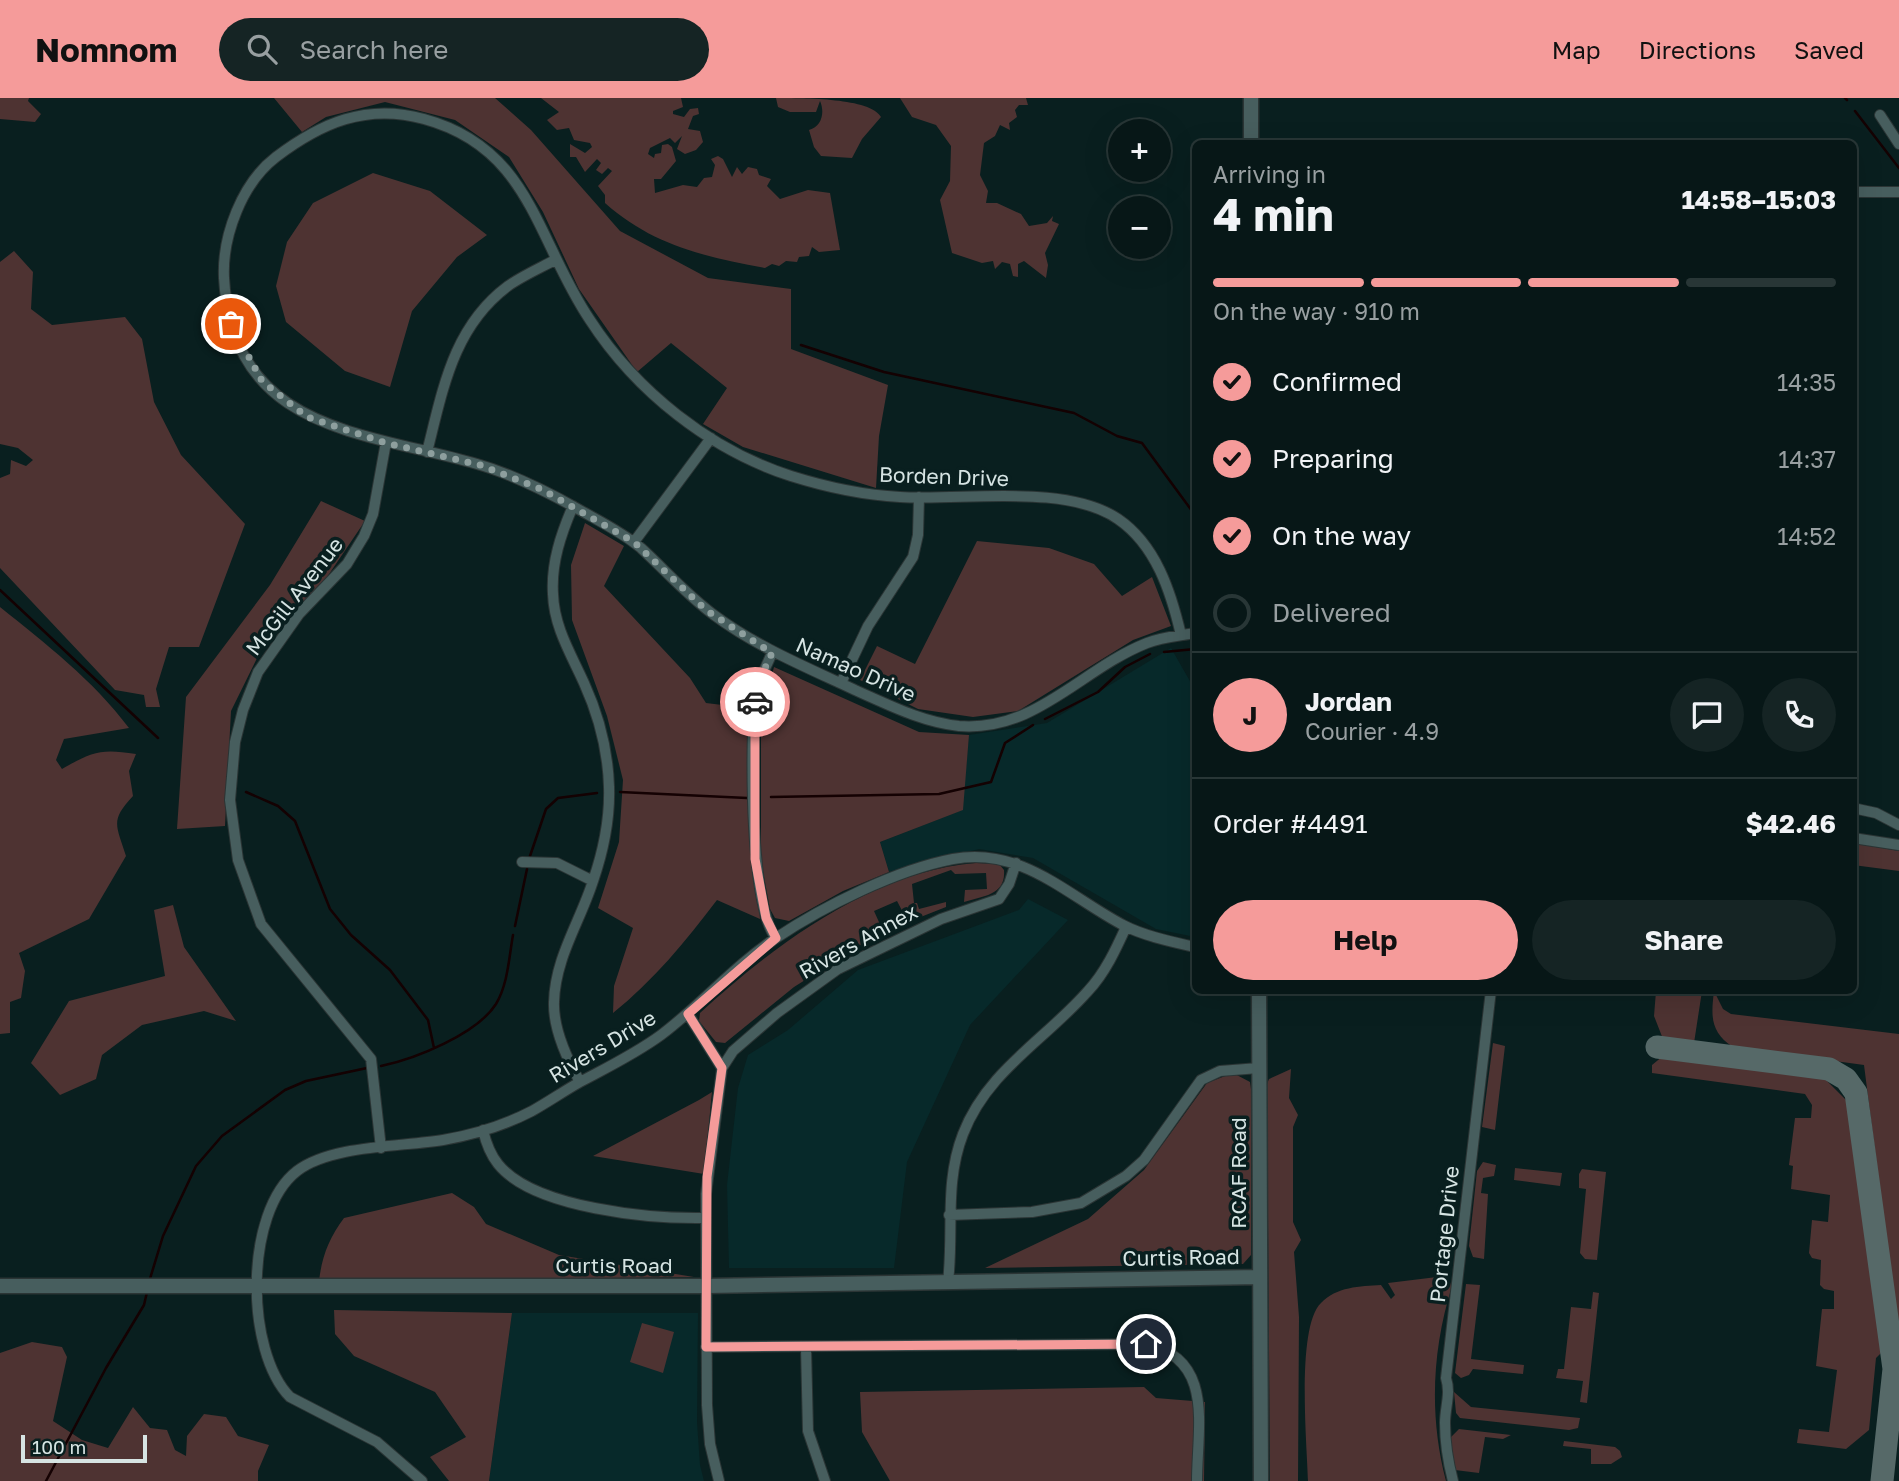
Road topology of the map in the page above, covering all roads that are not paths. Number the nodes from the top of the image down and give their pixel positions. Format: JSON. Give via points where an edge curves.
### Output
{"nodes":[{"id":1,"x":1251,"y":98,"type":"edge"},
{"id":2,"x":1880,"y":115,"type":"dead end"},
{"id":3,"x":1251,"y":140,"type":"edge"},
{"id":4,"x":1899,"y":144,"type":"edge"},
{"id":5,"x":1857,"y":192,"type":"edge"},
{"id":6,"x":1899,"y":192,"type":"edge"},
{"id":7,"x":555,"y":260,"type":"junction"},
{"id":8,"x":711,"y":438,"type":"junction"},
{"id":9,"x":386,"y":443,"type":"junction"},
{"id":10,"x":427,"y":452,"type":"junction"},
{"id":11,"x":919,"y":497,"type":"junction"},
{"id":12,"x":573,"y":506,"type":"junction"},
{"id":13,"x":634,"y":542,"type":"junction"},
{"id":14,"x":1192,"y":633,"type":"edge"},
{"id":15,"x":1181,"y":635,"type":"junction"},
{"id":16,"x":772,"y":653,"type":"junction"},
{"id":17,"x":841,"y":684,"type":"junction"},
{"id":18,"x":1857,"y":809,"type":"edge"},
{"id":19,"x":1899,"y":825,"type":"edge"},
{"id":20,"x":1857,"y":839,"type":"edge"},
{"id":21,"x":1899,"y":845,"type":"edge"},
{"id":22,"x":522,"y":862,"type":"dead end"},
{"id":23,"x":1016,"y":863,"type":"junction"},
{"id":24,"x":593,"y":881,"type":"junction"},
{"id":25,"x":1126,"y":927,"type":"junction"},
{"id":26,"x":776,"y":938,"type":"junction"},
{"id":27,"x":1192,"y":946,"type":"edge"},
{"id":28,"x":1259,"y":994,"type":"edge"},
{"id":29,"x":1491,"y":994,"type":"edge"},
{"id":30,"x":688,"y":1014,"type":"junction"},
{"id":31,"x":722,"y":1068,"type":"junction"},
{"id":32,"x":1259,"y":1069,"type":"junction"},
{"id":33,"x":580,"y":1082,"type":"junction"},
{"id":34,"x":483,"y":1130,"type":"junction"},
{"id":35,"x":381,"y":1148,"type":"junction"},
{"id":36,"x":949,"y":1215,"type":"junction"},
{"id":37,"x":706,"y":1217,"type":"junction"},
{"id":38,"x":1260,"y":1277,"type":"junction"},
{"id":39,"x":948,"y":1282,"type":"junction"},
{"id":40,"x":0,"y":1286,"type":"edge"},
{"id":41,"x":259,"y":1286,"type":"junction"},
{"id":42,"x":707,"y":1286,"type":"junction"},
{"id":43,"x":706,"y":1347,"type":"junction"},
{"id":44,"x":806,"y":1348,"type":"junction"},
{"id":45,"x":422,"y":1481,"type":"edge"},
{"id":46,"x":719,"y":1481,"type":"edge"},
{"id":47,"x":825,"y":1481,"type":"edge"},
{"id":48,"x":1197,"y":1481,"type":"edge"},
{"id":49,"x":1261,"y":1481,"type":"edge"},
{"id":50,"x":1452,"y":1481,"type":"edge"}],
"edges":[{"from":1,"to":3,"type":"main road"},
{"from":2,"to":4,"type":"street"},
{"from":5,"to":6,"type":"street"},
{"from":7,"to":8,"type":"street","name":"Borden Drive","via":[[613,354],[657,398]]},
{"from":7,"to":9,"type":"street","name":"Borden Drive","via":[[508,168],[462,133],[428,120],[374,114],[329,122],[266,165],[240,203],[226,244],[224,270],[231,324],[262,381],[284,400],[307,417]]},
{"from":7,"to":10,"type":"street","via":[[510,285],[463,335],[447,372]]},
{"from":8,"to":11,"type":"street","name":"Borden Drive","via":[[786,475],[834,488]]},
{"from":8,"to":13,"type":"street"},
{"from":9,"to":10,"type":"street","name":"Namao Drive"},
{"from":9,"to":35,"type":"street","name":"McGill Avenue","via":[[373,514],[364,536],[347,564],[299,614],[258,672],[235,742],[230,800],[238,860],[261,923],[371,1059]]},
{"from":10,"to":12,"type":"street","name":"Namao Drive","via":[[480,465]]},
{"from":11,"to":15,"type":"street","name":"Borden Drive","via":[[1066,498],[1121,520],[1154,558],[1171,593]]},
{"from":11,"to":17,"type":"street","via":[[913,557],[868,626]]},
{"from":12,"to":13,"type":"street","name":"Namao Drive"},
{"from":12,"to":24,"type":"street","via":[[554,564],[553,595],[558,627],[594,706],[606,756],[606,823]]},
{"from":13,"to":16,"type":"street","name":"Namao Drive","via":[[706,610]]},
{"from":14,"to":15,"type":"street","name":"Namao Drive"},
{"from":15,"to":17,"type":"street","name":"Namao Drive","via":[[1144,644],[1034,713],[995,725],[930,721]]},
{"from":16,"to":17,"type":"street","name":"Namao Drive"},
{"from":16,"to":26,"type":"street","via":[[754,707],[755,859],[766,918]]},
{"from":18,"to":19,"type":"street"},
{"from":20,"to":21,"type":"street"},
{"from":22,"to":24,"type":"street","via":[[557,863]]},
{"from":23,"to":25,"type":"street","name":"Rivers Drive","via":[[1042,874]]},
{"from":23,"to":26,"type":"street","name":"Rivers Drive","via":[[971,857],[916,869]]},
{"from":23,"to":31,"type":"street","name":"Rivers Annex","via":[[999,899],[941,919],[838,969],[777,1013],[733,1051]]},
{"from":24,"to":33,"type":"street","via":[[564,952],[554,1005],[563,1046]]},
{"from":25,"to":27,"type":"street","name":"Rivers Drive"},
{"from":25,"to":36,"type":"street","via":[[1091,988],[1005,1068],[972,1113],[954,1163]]},
{"from":26,"to":30,"type":"street","name":"Rivers Drive"},
{"from":28,"to":32,"type":"main road","name":"RCAF Road"},
{"from":29,"to":50,"type":"street","name":"Portage Drive","via":[[1446,1378],[1450,1390],[1446,1446]]},
{"from":30,"to":31,"type":"street"},
{"from":30,"to":33,"type":"street","name":"Rivers Drive","via":[[636,1052]]},
{"from":31,"to":37,"type":"street"},
{"from":32,"to":36,"type":"street","via":[[1220,1071],[1201,1080],[1144,1160],[1081,1203],[1032,1212]]},
{"from":32,"to":38,"type":"main road","name":"RCAF Road"},
{"from":33,"to":34,"type":"street","name":"Rivers Drive","via":[[530,1112]]},
{"from":34,"to":35,"type":"street","name":"Rivers Drive"},
{"from":34,"to":37,"type":"street","via":[[499,1165],[535,1188],[635,1217]]},
{"from":35,"to":41,"type":"street","name":"Rivers Drive","via":[[323,1157],[296,1171],[266,1213]]},
{"from":36,"to":39,"type":"street"},
{"from":37,"to":42,"type":"street"},
{"from":38,"to":39,"type":"main road","name":"Curtis Road"},
{"from":38,"to":49,"type":"main road","name":"RCAF Road"},
{"from":39,"to":42,"type":"main road","name":"Curtis Road"},
{"from":40,"to":41,"type":"main road","name":"Curtis Road"},
{"from":41,"to":42,"type":"main road","name":"Curtis Road"},
{"from":41,"to":45,"type":"street","name":"Rivers Drive","via":[[261,1338],[282,1388],[300,1404],[377,1442]]},
{"from":42,"to":43,"type":"street"},
{"from":43,"to":44,"type":"street"},
{"from":43,"to":46,"type":"street","via":[[708,1425]]},
{"from":44,"to":47,"type":"street","via":[[808,1431]]},
{"from":44,"to":48,"type":"street","via":[[1160,1347],[1184,1363],[1198,1388]]}]}
